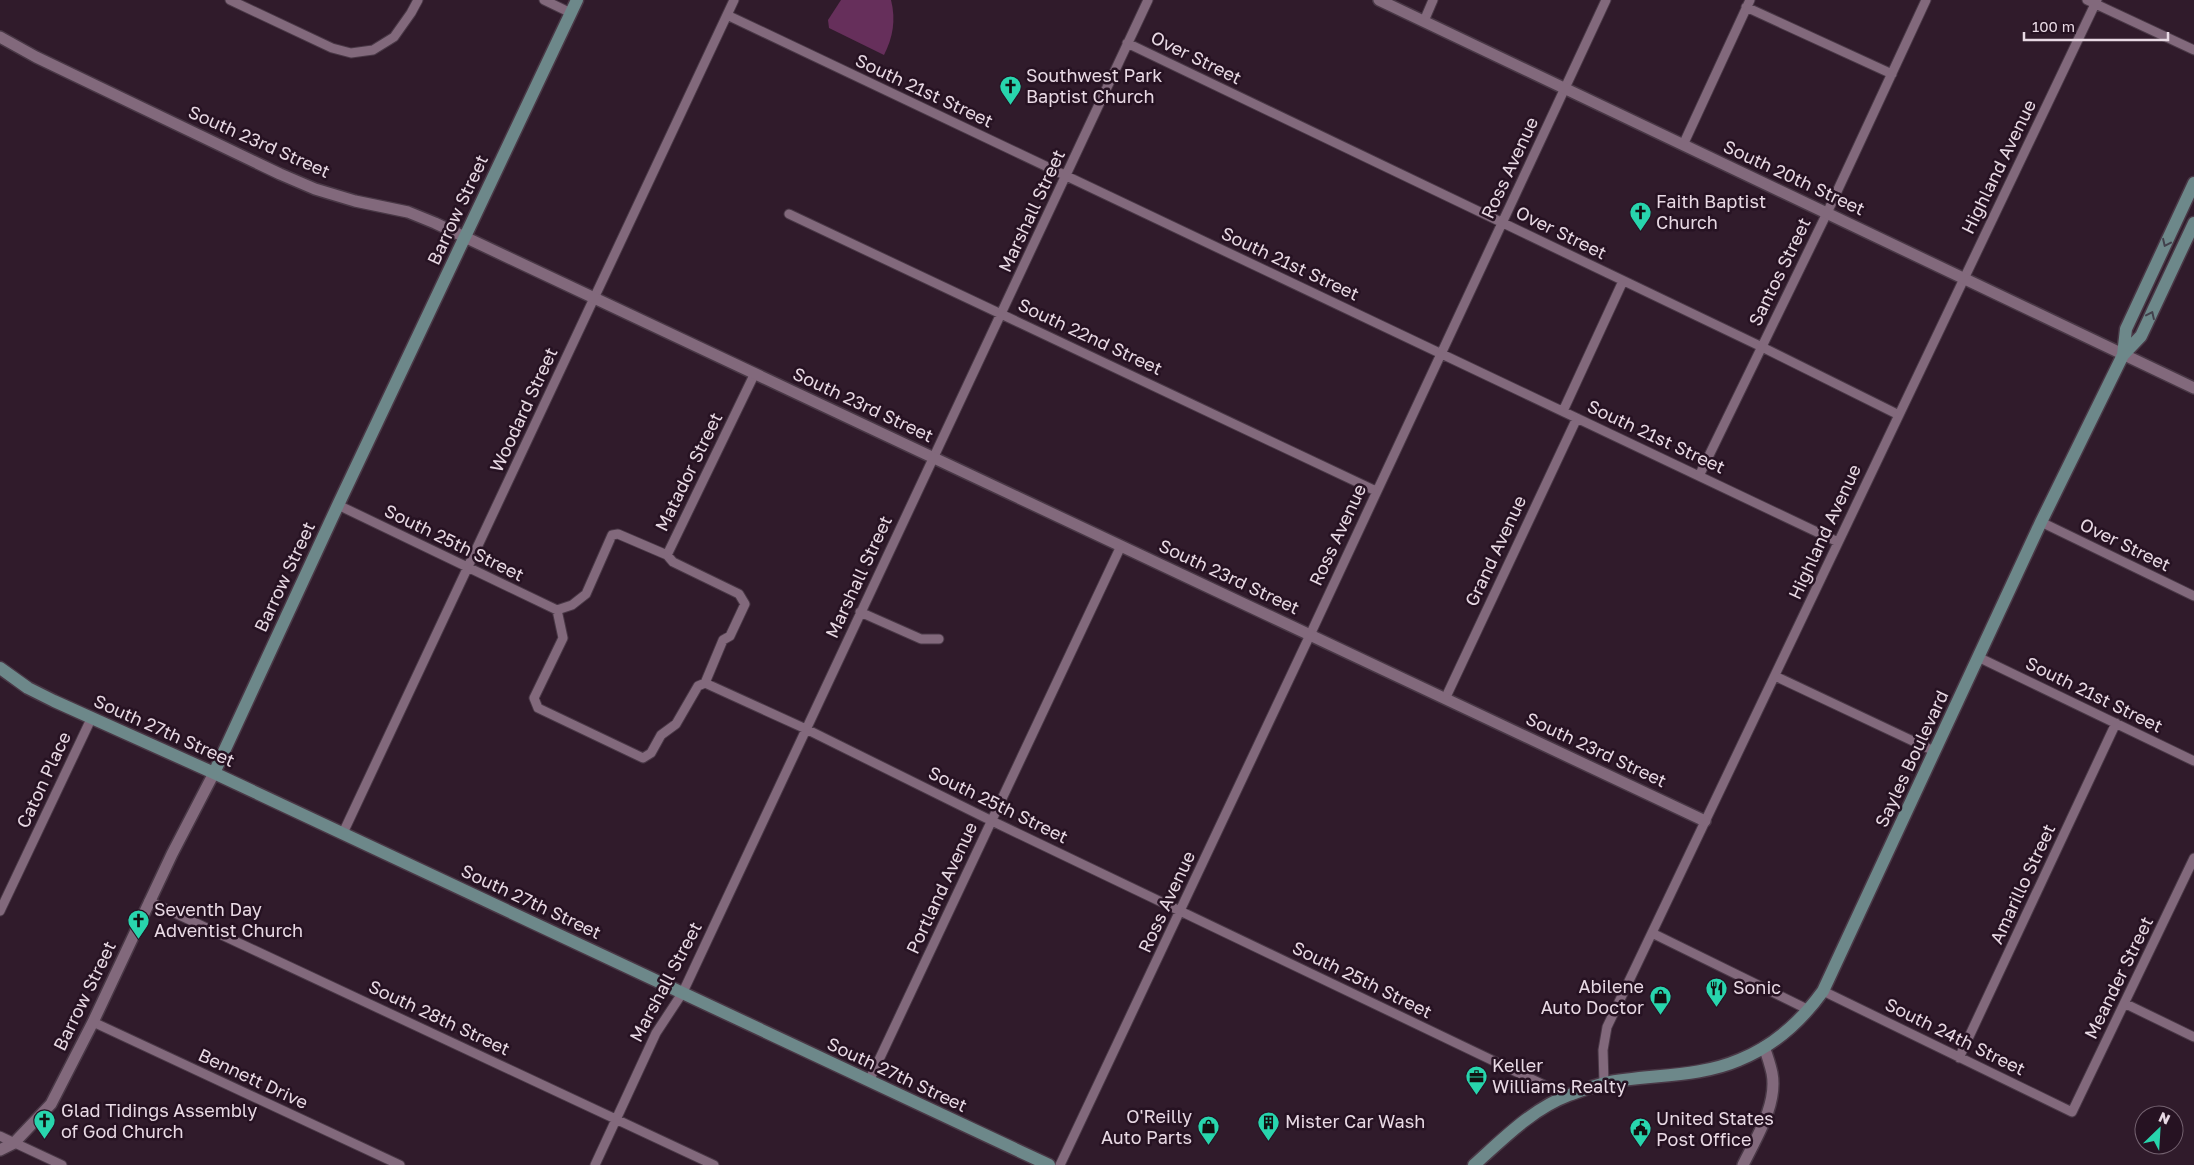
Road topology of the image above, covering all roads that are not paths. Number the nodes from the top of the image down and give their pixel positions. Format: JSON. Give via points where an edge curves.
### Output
{"nodes":[{"id":1,"x":230,"y":0,"type":"edge"},
{"id":2,"x":418,"y":0,"type":"edge"},
{"id":3,"x":544,"y":0,"type":"edge"},
{"id":4,"x":577,"y":0,"type":"edge"},
{"id":5,"x":734,"y":0,"type":"edge"},
{"id":6,"x":1148,"y":0,"type":"edge"},
{"id":7,"x":1380,"y":0,"type":"edge"},
{"id":8,"x":1433,"y":0,"type":"edge"},
{"id":9,"x":1606,"y":0,"type":"edge"},
{"id":10,"x":1926,"y":0,"type":"edge"},
{"id":11,"x":2093,"y":1,"type":"edge"},
{"id":12,"x":1748,"y":4,"type":"edge"},
{"id":13,"x":571,"y":13,"type":"junction"},
{"id":14,"x":727,"y":16,"type":"junction"},
{"id":15,"x":1424,"y":21,"type":"junction"},
{"id":16,"x":0,"y":37,"type":"edge"},
{"id":17,"x":1127,"y":43,"type":"junction"},
{"id":18,"x":2194,"y":50,"type":"edge"},
{"id":19,"x":1892,"y":74,"type":"junction"},
{"id":20,"x":1565,"y":87,"type":"junction"},
{"id":21,"x":1683,"y":145,"type":"junction"},
{"id":22,"x":1066,"y":176,"type":"junction"},
{"id":23,"x":2194,"y":183,"type":"edge"},
{"id":24,"x":1828,"y":213,"type":"junction"},
{"id":25,"x":2180,"y":213,"type":"junction"},
{"id":26,"x":789,"y":214,"type":"dead end"},
{"id":27,"x":2194,"y":219,"type":"edge"},
{"id":28,"x":1502,"y":223,"type":"junction"},
{"id":29,"x":2194,"y":223,"type":"edge"},
{"id":30,"x":464,"y":236,"type":"junction"},
{"id":31,"x":1964,"y":279,"type":"junction"},
{"id":32,"x":1623,"y":281,"type":"junction"},
{"id":33,"x":594,"y":298,"type":"junction"},
{"id":34,"x":1002,"y":314,"type":"junction"},
{"id":35,"x":1762,"y":347,"type":"junction"},
{"id":36,"x":1442,"y":354,"type":"junction"},
{"id":37,"x":2123,"y":355,"type":"junction"},
{"id":38,"x":755,"y":373,"type":"junction"},
{"id":39,"x":2194,"y":388,"type":"edge"},
{"id":40,"x":1563,"y":411,"type":"junction"},
{"id":41,"x":1899,"y":415,"type":"junction"},
{"id":42,"x":1577,"y":418,"type":"junction"},
{"id":43,"x":934,"y":458,"type":"junction"},
{"id":44,"x":1699,"y":476,"type":"junction"},
{"id":45,"x":1376,"y":491,"type":"junction"},
{"id":46,"x":338,"y":505,"type":"junction"},
{"id":47,"x":2041,"y":522,"type":"junction"},
{"id":48,"x":1838,"y":542,"type":"junction"},
{"id":49,"x":1121,"y":546,"type":"junction"},
{"id":50,"x":667,"y":555,"type":"junction"},
{"id":51,"x":468,"y":567,"type":"junction"},
{"id":52,"x":2194,"y":596,"type":"edge"},
{"id":53,"x":557,"y":610,"type":"junction"},
{"id":54,"x":860,"y":612,"type":"junction"},
{"id":55,"x":1310,"y":635,"type":"junction"},
{"id":56,"x":940,"y":639,"type":"dead end"},
{"id":57,"x":1980,"y":658,"type":"junction"},
{"id":58,"x":0,"y":668,"type":"edge"},
{"id":59,"x":1775,"y":676,"type":"junction"},
{"id":60,"x":705,"y":683,"type":"junction"},
{"id":61,"x":1445,"y":698,"type":"junction"},
{"id":62,"x":92,"y":717,"type":"junction"},
{"id":63,"x":2116,"y":723,"type":"junction"},
{"id":64,"x":806,"y":729,"type":"junction"},
{"id":65,"x":1934,"y":752,"type":"junction"},
{"id":66,"x":2194,"y":761,"type":"edge"},
{"id":67,"x":214,"y":773,"type":"junction"},
{"id":68,"x":992,"y":821,"type":"junction"},
{"id":69,"x":1705,"y":821,"type":"junction"},
{"id":70,"x":343,"y":833,"type":"junction"},
{"id":71,"x":2194,"y":858,"type":"edge"},
{"id":72,"x":149,"y":901,"type":"junction"},
{"id":73,"x":1181,"y":910,"type":"junction"},
{"id":74,"x":0,"y":911,"type":"edge"},
{"id":75,"x":1652,"y":933,"type":"junction"},
{"id":76,"x":1824,"y":991,"type":"junction"},
{"id":77,"x":683,"y":992,"type":"junction"},
{"id":78,"x":2126,"y":1004,"type":"junction"},
{"id":79,"x":1809,"y":1010,"type":"junction"},
{"id":80,"x":93,"y":1022,"type":"junction"},
{"id":81,"x":2194,"y":1037,"type":"edge"},
{"id":82,"x":1764,"y":1047,"type":"junction"},
{"id":83,"x":1959,"y":1058,"type":"junction"},
{"id":84,"x":869,"y":1081,"type":"junction"},
{"id":85,"x":1604,"y":1083,"type":"junction"},
{"id":86,"x":1567,"y":1096,"type":"junction"},
{"id":87,"x":2072,"y":1112,"type":"joint"},
{"id":88,"x":617,"y":1119,"type":"junction"},
{"id":89,"x":0,"y":1136,"type":"edge"},
{"id":90,"x":14,"y":1143,"type":"junction"},
{"id":91,"x":0,"y":1150,"type":"edge"},
{"id":92,"x":62,"y":1165,"type":"edge"},
{"id":93,"x":400,"y":1165,"type":"edge"},
{"id":94,"x":594,"y":1165,"type":"edge"},
{"id":95,"x":714,"y":1165,"type":"edge"},
{"id":96,"x":1049,"y":1165,"type":"edge"},
{"id":97,"x":1060,"y":1165,"type":"edge"},
{"id":98,"x":1474,"y":1165,"type":"edge"},
{"id":99,"x":1744,"y":1165,"type":"edge"}],
"edges":[{"from":1,"to":2,"type":"street","via":[[332,48],[351,52],[374,50],[394,37]]},
{"from":3,"to":13,"type":"street"},
{"from":4,"to":13,"type":"main road","name":"Barrow Street"},
{"from":5,"to":14,"type":"street","name":"Woodard Street"},
{"from":6,"to":17,"type":"street","name":"Marshall Street"},
{"from":7,"to":15,"type":"street","name":"South 20th Street"},
{"from":8,"to":15,"type":"street"},
{"from":9,"to":20,"type":"street","name":"Ross Avenue"},
{"from":10,"to":19,"type":"street","name":"Santos Street"},
{"from":11,"to":18,"type":"street"},
{"from":11,"to":31,"type":"street","name":"Highland Avenue"},
{"from":12,"to":19,"type":"street"},
{"from":12,"to":21,"type":"street"},
{"from":13,"to":30,"type":"main road","name":"Barrow Street"},
{"from":14,"to":22,"type":"street","name":"South 21st Street"},
{"from":14,"to":33,"type":"street","name":"Woodard Street"},
{"from":15,"to":20,"type":"street","name":"South 20th Street"},
{"from":16,"to":30,"type":"street","name":"South 23rd Street","via":[[280,174],[315,189],[408,212]]},
{"from":17,"to":22,"type":"street","name":"Marshall Street"},
{"from":17,"to":28,"type":"street","name":"Over Street"},
{"from":19,"to":24,"type":"street","name":"Santos Street"},
{"from":20,"to":21,"type":"street","name":"South 20th Street"},
{"from":20,"to":28,"type":"street","name":"Ross Avenue"},
{"from":21,"to":24,"type":"street","name":"South 20th Street"},
{"from":22,"to":34,"type":"street","name":"Marshall Street"},
{"from":22,"to":36,"type":"street","name":"South 21st Street"},
{"from":23,"to":25,"type":"main road","name":"Sayles Boulevard"},
{"from":24,"to":31,"type":"street","name":"South 20th Street"},
{"from":24,"to":35,"type":"street","name":"Santos Street"},
{"from":25,"to":27,"type":"street"},
{"from":25,"to":37,"type":"main road","name":"Sayles Boulevard","one_way":true,"via":[[2126,329]]},
{"from":26,"to":34,"type":"street","name":"South 22nd Street"},
{"from":28,"to":32,"type":"street","name":"Over Street"},
{"from":28,"to":36,"type":"street","name":"Ross Avenue"},
{"from":37,"to":29,"type":"main road","name":"Sayles Boulevard","one_way":true,"via":[[2141,336]]},
{"from":30,"to":33,"type":"street","name":"South 23rd Street"},
{"from":30,"to":46,"type":"main road","name":"Barrow Street"},
{"from":31,"to":37,"type":"street","name":"South 20th Street"},
{"from":31,"to":41,"type":"street","name":"Highland Avenue"},
{"from":32,"to":35,"type":"street","name":"Over Street"},
{"from":32,"to":40,"type":"street"},
{"from":33,"to":38,"type":"street","name":"South 23rd Street"},
{"from":33,"to":51,"type":"street","name":"Woodard Street"},
{"from":34,"to":43,"type":"street","name":"Marshall Street"},
{"from":34,"to":45,"type":"street","name":"South 22nd Street"},
{"from":35,"to":41,"type":"street","name":"Over Street"},
{"from":35,"to":44,"type":"street","name":"Santos Street"},
{"from":36,"to":40,"type":"street","name":"South 21st Street"},
{"from":36,"to":45,"type":"street","name":"Ross Avenue"},
{"from":37,"to":39,"type":"street","name":"South 20th Street"},
{"from":37,"to":47,"type":"main road","name":"Sayles Boulevard"},
{"from":38,"to":43,"type":"street","name":"South 23rd Street"},
{"from":38,"to":50,"type":"street","name":"Matador Street"},
{"from":40,"to":42,"type":"street","name":"South 21st Street"},
{"from":41,"to":48,"type":"street","name":"Highland Avenue"},
{"from":42,"to":44,"type":"street","name":"South 21st Street"},
{"from":42,"to":61,"type":"street","name":"Grand Avenue"},
{"from":43,"to":49,"type":"street","name":"South 23rd Street"},
{"from":43,"to":54,"type":"street","name":"Marshall Street"},
{"from":44,"to":48,"type":"street","name":"South 21st Street"},
{"from":45,"to":55,"type":"street","name":"Ross Avenue"},
{"from":46,"to":51,"type":"street","name":"South 25th Street"},
{"from":46,"to":67,"type":"main road","name":"Barrow Street"},
{"from":47,"to":52,"type":"street","name":"Over Street"},
{"from":47,"to":57,"type":"main road","name":"Sayles Boulevard"},
{"from":48,"to":59,"type":"street","name":"Highland Avenue"},
{"from":49,"to":55,"type":"street","name":"South 23rd Street"},
{"from":49,"to":68,"type":"street","name":"Portland Avenue"},
{"from":50,"to":53,"type":"street","via":[[612,534],[586,594],[572,605]]},
{"from":50,"to":60,"type":"street","name":"Matador Street","via":[[673,562],[740,594],[745,604],[730,636],[723,640]]},
{"from":51,"to":53,"type":"street","name":"South 25th Street"},
{"from":51,"to":70,"type":"street","name":"Woodard Street"},
{"from":53,"to":60,"type":"street","via":[[563,638],[534,698],[538,708],[560,720],[643,758],[651,753],[661,735],[676,724],[698,686]]},
{"from":54,"to":56,"type":"street","via":[[921,639]]},
{"from":54,"to":64,"type":"street","name":"Marshall Street"},
{"from":55,"to":61,"type":"street","name":"South 23rd Street"},
{"from":55,"to":73,"type":"street","name":"Ross Avenue"},
{"from":57,"to":63,"type":"street","name":"South 21st Street"},
{"from":57,"to":65,"type":"main road","name":"Sayles Boulevard"},
{"from":58,"to":62,"type":"main road","name":"South 27th Street","via":[[45,697]]},
{"from":59,"to":65,"type":"street"},
{"from":59,"to":69,"type":"street","name":"Highland Avenue"},
{"from":60,"to":64,"type":"street","name":"South 25th Street"},
{"from":61,"to":69,"type":"street","name":"South 23rd Street"},
{"from":62,"to":67,"type":"main road","name":"South 27th Street"},
{"from":62,"to":74,"type":"street","name":"Caton Place"},
{"from":63,"to":66,"type":"street","name":"South 21st Street"},
{"from":63,"to":83,"type":"street","name":"Amarillo Street"},
{"from":64,"to":68,"type":"street","name":"South 25th Street"},
{"from":64,"to":77,"type":"street","name":"Marshall Street"},
{"from":65,"to":76,"type":"main road","name":"Sayles Boulevard"},
{"from":67,"to":70,"type":"main road","name":"South 27th Street"},
{"from":67,"to":72,"type":"street","name":"Barrow Street"},
{"from":68,"to":73,"type":"street","name":"South 25th Street"},
{"from":68,"to":84,"type":"street","name":"Portland Avenue"},
{"from":69,"to":75,"type":"street","name":"Highland Avenue"},
{"from":70,"to":77,"type":"main road","name":"South 27th Street"},
{"from":71,"to":78,"type":"street","name":"Meander Street"},
{"from":72,"to":80,"type":"street","name":"Barrow Street"},
{"from":72,"to":88,"type":"street","name":"South 28th Street"},
{"from":73,"to":86,"type":"street","name":"South 25th Street"},
{"from":73,"to":97,"type":"street","name":"Ross Avenue"},
{"from":75,"to":79,"type":"street"},
{"from":75,"to":85,"type":"street","name":"Highland Avenue","via":[[1607,1027],[1603,1050]]},
{"from":76,"to":79,"type":"main road","name":"Sayles Boulevard"},
{"from":76,"to":83,"type":"street","name":"South 24th Street"},
{"from":77,"to":84,"type":"main road","name":"South 27th Street"},
{"from":77,"to":88,"type":"street","name":"Marshall Street","via":[[656,1033]]},
{"from":78,"to":81,"type":"street"},
{"from":78,"to":87,"type":"street","name":"Meander Street"},
{"from":79,"to":82,"type":"main road","name":"Sayles Boulevard"},
{"from":80,"to":90,"type":"street","name":"Barrow Street","via":[[51,1104]]},
{"from":80,"to":93,"type":"street","name":"Bennett Drive"},
{"from":82,"to":85,"type":"main road","name":"Sayles Boulevard","via":[[1739,1060],[1706,1069]]},
{"from":82,"to":99,"type":"street","via":[[1772,1074],[1772,1094],[1765,1119]]},
{"from":83,"to":87,"type":"street","name":"South 24th Street"},
{"from":84,"to":96,"type":"main road","name":"South 27th Street"},
{"from":85,"to":86,"type":"main road","name":"Sayles Boulevard"},
{"from":86,"to":98,"type":"main road","name":"Sayles Boulevard","via":[[1520,1124]]},
{"from":88,"to":94,"type":"street","name":"Marshall Street"},
{"from":88,"to":95,"type":"street","name":"South 28th Street"},
{"from":89,"to":90,"type":"street"},
{"from":90,"to":91,"type":"street","name":"Barrow Street"},
{"from":90,"to":92,"type":"street"}]}
